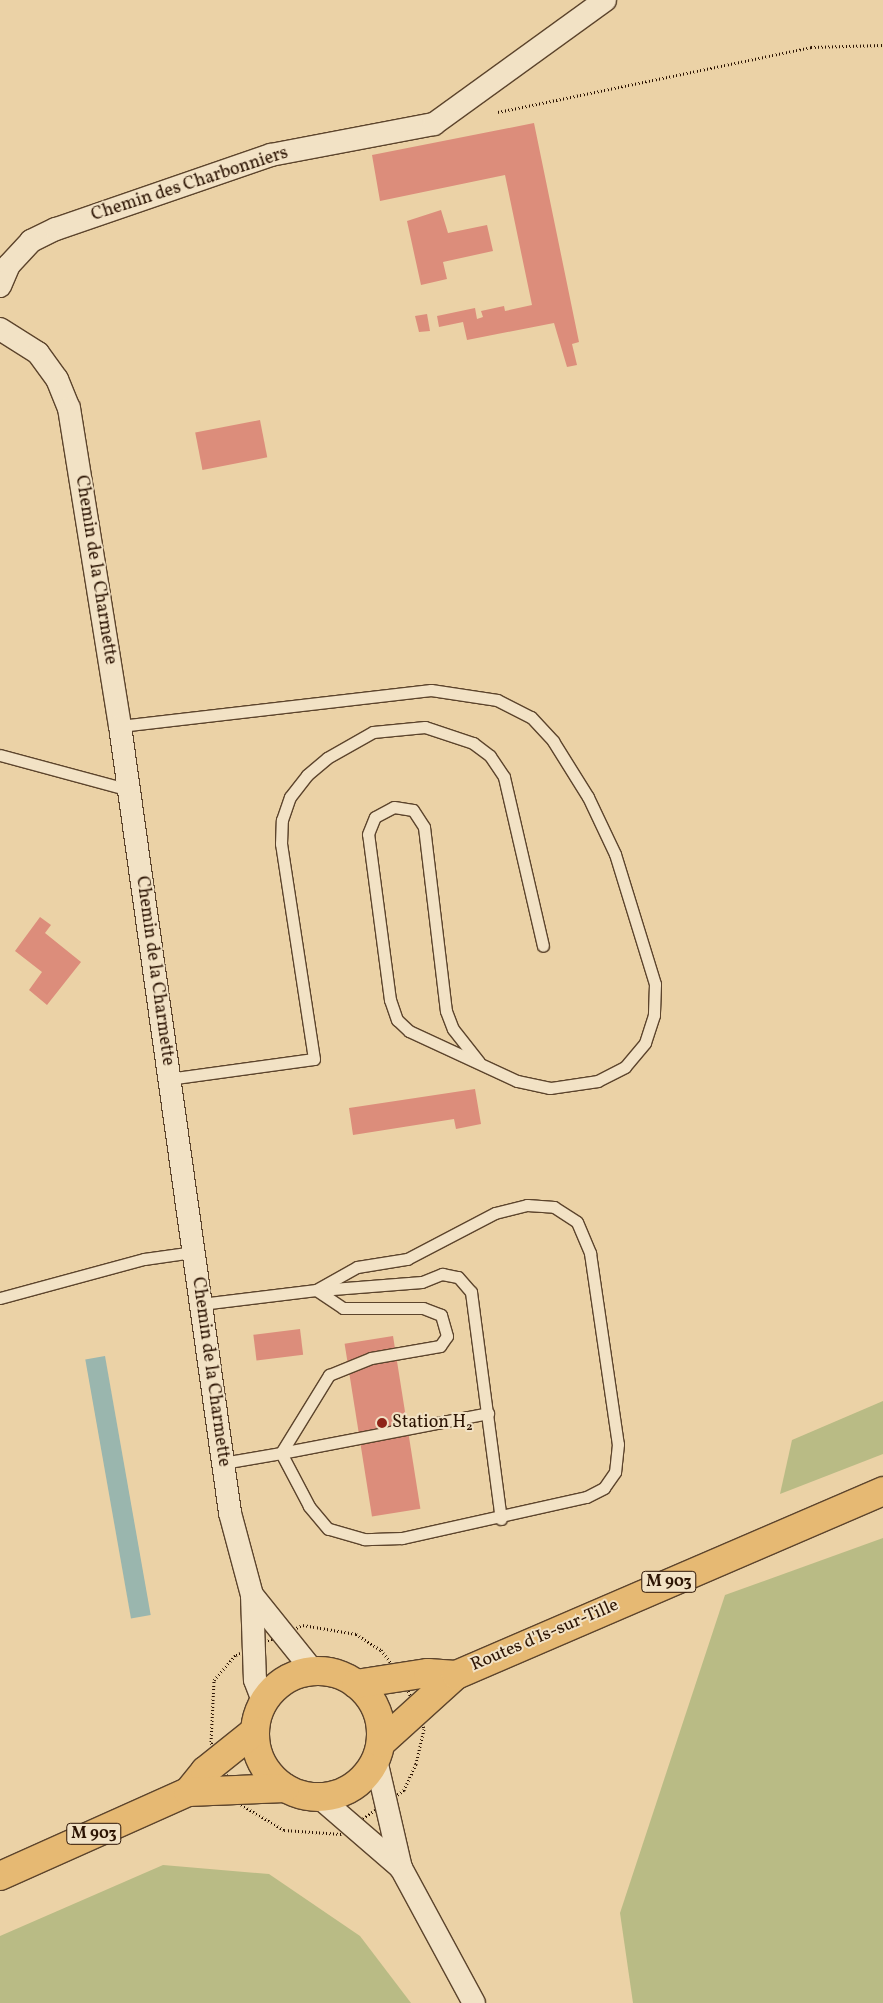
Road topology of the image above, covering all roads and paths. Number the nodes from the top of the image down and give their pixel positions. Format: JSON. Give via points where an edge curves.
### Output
{"nodes":[{"id":1,"x":605,"y":0,"type":"edge"},
{"id":2,"x":883,"y":45,"type":"edge"},
{"id":3,"x":490,"y":114,"type":"dead end"},
{"id":4,"x":0,"y":286,"type":"edge"},
{"id":5,"x":0,"y":329,"type":"edge"},
{"id":6,"x":120,"y":726,"type":"junction"},
{"id":7,"x":0,"y":755,"type":"edge"},
{"id":8,"x":130,"y":790,"type":"junction"},
{"id":9,"x":543,"y":946,"type":"dead end"},
{"id":10,"x":479,"y":1062,"type":"junction"},
{"id":11,"x":168,"y":1079,"type":"junction"},
{"id":12,"x":193,"y":1252,"type":"junction"},
{"id":13,"x":316,"y":1290,"type":"junction"},
{"id":14,"x":0,"y":1298,"type":"edge"},
{"id":15,"x":201,"y":1304,"type":"junction"},
{"id":16,"x":488,"y":1413,"type":"junction"},
{"id":17,"x":281,"y":1452,"type":"junction"},
{"id":18,"x":223,"y":1463,"type":"junction"},
{"id":19,"x":883,"y":1491,"type":"edge"},
{"id":20,"x":501,"y":1519,"type":"junction"},
{"id":21,"x":252,"y":1595,"type":"junction"},
{"id":22,"x":279,"y":1632,"type":"junction"},
{"id":23,"x":250,"y":1647,"type":"junction"},
{"id":24,"x":313,"y":1671,"type":"junction"},
{"id":25,"x":456,"y":1675,"type":"junction"},
{"id":26,"x":403,"y":1678,"type":"junction"},
{"id":27,"x":356,"y":1684,"type":"junction"},
{"id":28,"x":264,"y":1703,"type":"junction"},
{"id":29,"x":419,"y":1708,"type":"junction"},
{"id":30,"x":255,"y":1731,"type":"junction"},
{"id":31,"x":379,"y":1751,"type":"junction"},
{"id":32,"x":219,"y":1761,"type":"junction"},
{"id":33,"x":285,"y":1788,"type":"junction"},
{"id":34,"x":233,"y":1789,"type":"junction"},
{"id":35,"x":188,"y":1792,"type":"junction"},
{"id":36,"x":320,"y":1798,"type":"junction"},
{"id":37,"x":384,"y":1808,"type":"junction"},
{"id":38,"x":351,"y":1828,"type":"junction"},
{"id":39,"x":401,"y":1868,"type":"junction"},
{"id":40,"x":0,"y":1876,"type":"edge"},
{"id":41,"x":474,"y":2003,"type":"edge"}],
"edges":[{"from":1,"to":4,"type":"street","name":"Chemin des Charbonniers","via":[[434,124],[271,155],[56,229],[31,241],[9,265]]},
{"from":2,"to":3,"type":"path","via":[[811,47]]},
{"from":5,"to":6,"type":"street","name":"Chemin de la Charmette","via":[[38,353],[57,379],[70,408]]},
{"from":6,"to":8,"type":"street","name":"Chemin de la Charmette"},
{"from":6,"to":10,"type":"lane","via":[[431,690],[497,700],[531,717],[553,741],[588,796],[615,854],[654,984],[654,1015],[636,1055],[625,1067],[598,1081],[533,1086]]},
{"from":7,"to":8,"type":"lane"},
{"from":8,"to":11,"type":"street","name":"Chemin de la Charmette"},
{"from":9,"to":11,"type":"lane","via":[[504,777],[490,756],[473,743],[425,727],[373,732],[342,748],[307,775],[290,798],[282,820],[281,844],[314,1058]]},
{"from":10,"to":10,"type":"lane","via":[[453,1029],[446,1011],[424,827],[414,810],[394,807],[375,817],[368,834],[393,1011],[409,1031]]},
{"from":11,"to":12,"type":"street","name":"Chemin de la Charmette"},
{"from":12,"to":14,"type":"lane","via":[[144,1259]]},
{"from":12,"to":15,"type":"street","name":"Chemin de la Charmette"},
{"from":13,"to":15,"type":"lane"},
{"from":13,"to":16,"type":"lane","via":[[422,1282],[442,1274],[458,1277],[471,1292],[477,1318]]},
{"from":13,"to":17,"type":"lane","via":[[343,1308],[423,1308],[441,1315],[447,1336],[440,1346],[371,1358],[329,1375]]},
{"from":13,"to":20,"type":"lane","via":[[357,1267],[407,1259],[495,1213],[527,1205],[554,1207],[577,1222],[590,1254],[618,1444],[615,1472],[604,1488],[586,1497],[535,1506]]},
{"from":15,"to":18,"type":"street","name":"Chemin de la Charmette"},
{"from":16,"to":17,"type":"lane"},
{"from":16,"to":20,"type":"lane"},
{"from":17,"to":18,"type":"lane"},
{"from":17,"to":20,"type":"lane","via":[[309,1506],[328,1529],[364,1539],[402,1538]]},
{"from":18,"to":21,"type":"street","name":"Chemin de la Charmette","via":[[230,1513]]},
{"from":19,"to":25,"type":"main road","name":"Routes d'Is-sur-Tille","number":"M 903"},
{"from":21,"to":22,"type":"street","name":"Chemin de la Charmette"},
{"from":21,"to":23,"type":"street","name":"Chemin de la Charmette"},
{"from":22,"to":23,"type":"path"},
{"from":22,"to":24,"type":"street","name":"Chemin de la Charmette"},
{"from":22,"to":26,"type":"path","via":[[303,1625],[356,1634],[395,1662]]},
{"from":23,"to":28,"type":"street","name":"Chemin de la Charmette"},
{"from":23,"to":32,"type":"path","via":[[236,1655],[214,1680],[211,1742]]},
{"from":24,"to":27,"type":"main road","via":[[335,1674]]},
{"from":24,"to":28,"type":"main road","via":[[281,1683]]},
{"from":25,"to":26,"type":"main road","name":"Routes d'Is-sur-Tille","number":"M 903"},
{"from":25,"to":29,"type":"main road","name":"Routes d'Is-sur-Tille","number":"M 903"},
{"from":26,"to":27,"type":"main road","name":"Routes d'Is-sur-Tille","number":"M 903"},
{"from":26,"to":29,"type":"path"},
{"from":27,"to":31,"type":"main road","via":[[376,1707]]},
{"from":28,"to":30,"type":"main road"},
{"from":29,"to":31,"type":"main road","name":"Routes d'Is-sur-Tille","number":"M 903"},
{"from":29,"to":37,"type":"path","via":[[424,1729],[416,1764],[404,1790]]},
{"from":30,"to":32,"type":"main road","number":"M 903"},
{"from":30,"to":33,"type":"main road","via":[[261,1762]]},
{"from":31,"to":36,"type":"main road","via":[[354,1786]]},
{"from":31,"to":37,"type":"street"},
{"from":32,"to":34,"type":"path"},
{"from":32,"to":35,"type":"main road","number":"M 903"},
{"from":33,"to":34,"type":"main road","number":"M 903"},
{"from":33,"to":36,"type":"main road"},
{"from":34,"to":35,"type":"main road","number":"M 903"},
{"from":34,"to":38,"type":"path","via":[[240,1804],[284,1830],[326,1835]]},
{"from":35,"to":40,"type":"main road","number":"M 903"},
{"from":36,"to":38,"type":"street"},
{"from":37,"to":38,"type":"path"},
{"from":37,"to":39,"type":"street"},
{"from":38,"to":39,"type":"street"},
{"from":39,"to":41,"type":"street"}]}
